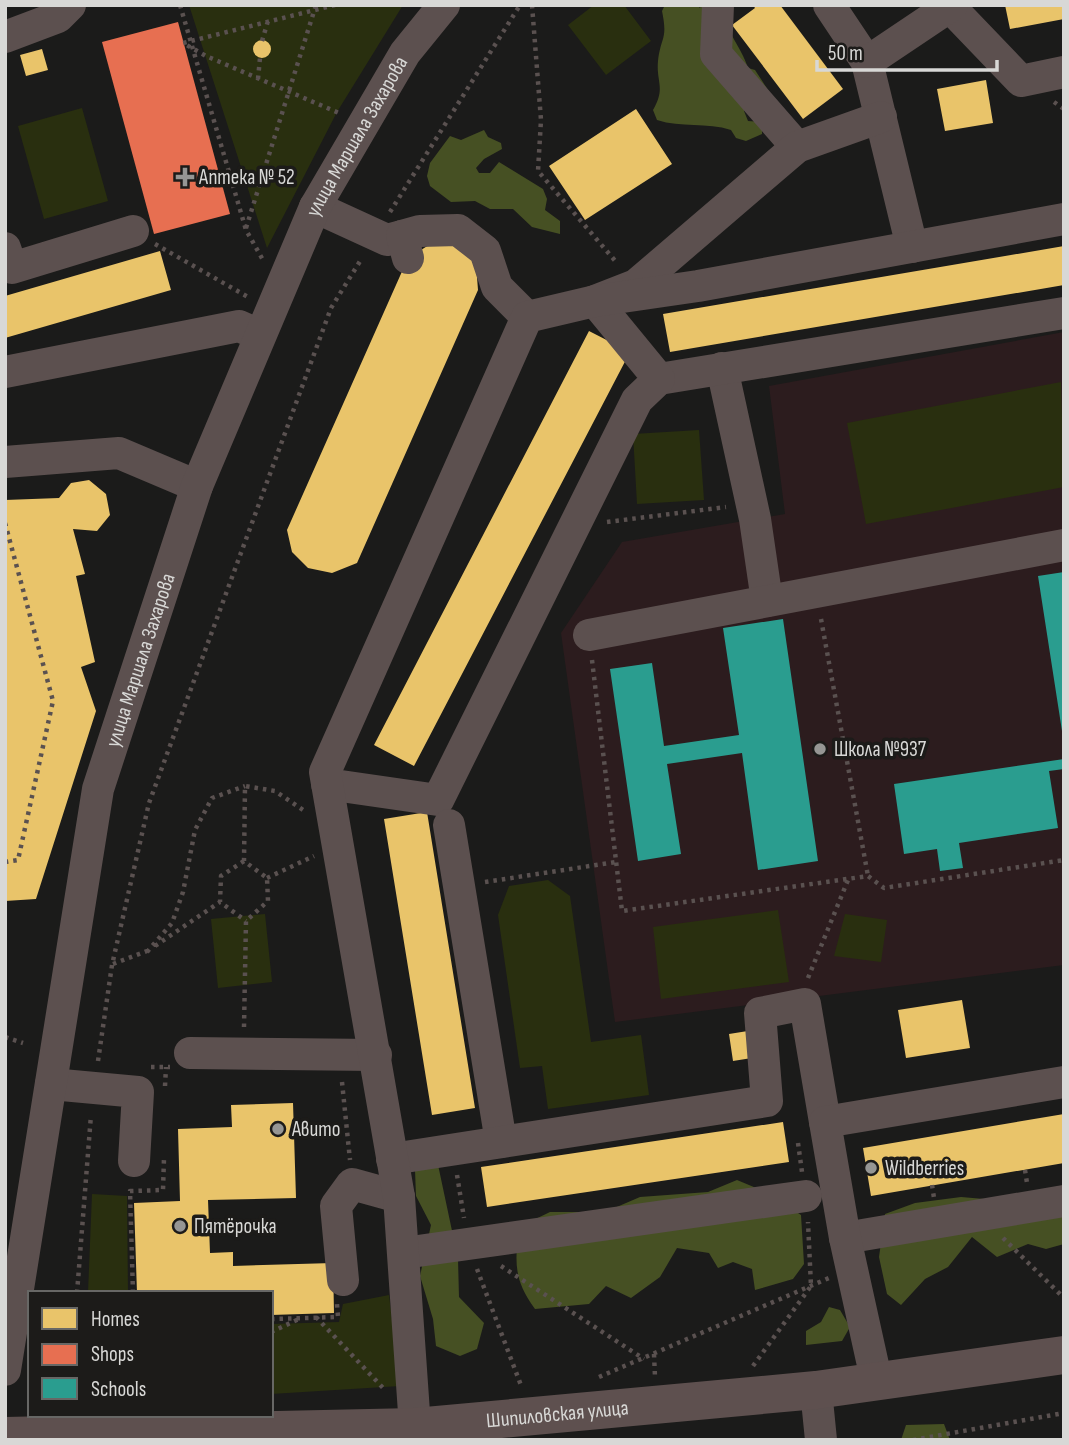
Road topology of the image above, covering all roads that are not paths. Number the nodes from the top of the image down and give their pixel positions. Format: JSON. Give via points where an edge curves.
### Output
{"nodes":[{"id":1,"x":69,"y":5,"type":"edge"},
{"id":2,"x":444,"y":5,"type":"edge"},
{"id":3,"x":718,"y":5,"type":"edge"},
{"id":4,"x":829,"y":5,"type":"edge"},
{"id":5,"x":951,"y":6,"type":"edge"},
{"id":6,"x":5,"y":37,"type":"edge"},
{"id":7,"x":867,"y":62,"type":"junction"},
{"id":8,"x":1064,"y":72,"type":"edge"},
{"id":9,"x":881,"y":117,"type":"junction"},
{"id":10,"x":797,"y":147,"type":"junction"},
{"id":11,"x":315,"y":207,"type":"junction"},
{"id":12,"x":1064,"y":219,"type":"edge"},
{"id":13,"x":133,"y":231,"type":"road end"},
{"id":14,"x":912,"y":247,"type":"junction"},
{"id":15,"x":5,"y":248,"type":"edge"},
{"id":16,"x":595,"y":302,"type":"junction"},
{"id":17,"x":1064,"y":313,"type":"edge"},
{"id":18,"x":527,"y":317,"type":"junction"},
{"id":19,"x":260,"y":335,"type":"junction"},
{"id":20,"x":722,"y":368,"type":"junction"},
{"id":21,"x":5,"y":372,"type":"edge"},
{"id":22,"x":659,"y":379,"type":"junction"},
{"id":23,"x":5,"y":462,"type":"edge"},
{"id":24,"x":197,"y":486,"type":"junction"},
{"id":25,"x":1064,"y":545,"type":"edge"},
{"id":26,"x":767,"y":601,"type":"junction"},
{"id":27,"x":589,"y":635,"type":"road end"},
{"id":28,"x":327,"y":784,"type":"junction"},
{"id":29,"x":449,"y":825,"type":"dead end"},
{"id":30,"x":376,"y":1055,"type":"junction"},
{"id":31,"x":184,"y":1060,"type":"road end"},
{"id":32,"x":1064,"y":1082,"type":"edge"},
{"id":33,"x":51,"y":1084,"type":"junction"},
{"id":34,"x":825,"y":1122,"type":"junction"},
{"id":35,"x":501,"y":1143,"type":"junction"},
{"id":36,"x":392,"y":1159,"type":"junction"},
{"id":37,"x":134,"y":1161,"type":"dead end"},
{"id":38,"x":806,"y":1196,"type":"dead end"},
{"id":39,"x":399,"y":1197,"type":"junction"},
{"id":40,"x":1064,"y":1201,"type":"edge"},
{"id":41,"x":17,"y":1217,"type":"edge"},
{"id":42,"x":404,"y":1253,"type":"junction"},
{"id":43,"x":848,"y":1253,"type":"junction"},
{"id":44,"x":343,"y":1280,"type":"road end"},
{"id":45,"x":1064,"y":1355,"type":"edge"},
{"id":46,"x":5,"y":1370,"type":"edge"},
{"id":47,"x":877,"y":1383,"type":"junction"},
{"id":48,"x":816,"y":1390,"type":"junction"},
{"id":49,"x":404,"y":1412,"type":"junction"},
{"id":50,"x":513,"y":1418,"type":"edge"},
{"id":51,"x":5,"y":1438,"type":"edge"},
{"id":52,"x":821,"y":1440,"type":"edge"}],
"edges":[{"from":1,"to":6,"type":"street","via":[[58,17]]},
{"from":2,"to":11,"type":"street","name":"улица Маршала Захарова","via":[[404,53]]},
{"from":3,"to":10,"type":"street","via":[[716,54]]},
{"from":4,"to":7,"type":"street"},
{"from":5,"to":7,"type":"street"},
{"from":5,"to":8,"type":"street","via":[[1021,80]]},
{"from":7,"to":9,"type":"street"},
{"from":9,"to":10,"type":"street"},
{"from":9,"to":14,"type":"street"},
{"from":10,"to":16,"type":"street","via":[[636,285]]},
{"from":11,"to":18,"type":"street","via":[[395,243],[420,231],[458,230],[485,251],[496,287]]},
{"from":11,"to":19,"type":"street","name":"улица Маршала Захарова"},
{"from":12,"to":14,"type":"street"},
{"from":13,"to":15,"type":"street","via":[[12,268]]},
{"from":14,"to":16,"type":"street"},
{"from":16,"to":18,"type":"street"},
{"from":16,"to":22,"type":"street"},
{"from":17,"to":20,"type":"street"},
{"from":18,"to":28,"type":"street","via":[[325,772]]},
{"from":19,"to":21,"type":"street","via":[[239,326]]},
{"from":19,"to":24,"type":"street","name":"улица Маршала Захарова"},
{"from":20,"to":22,"type":"street"},
{"from":20,"to":26,"type":"street","via":[[752,504]]},
{"from":22,"to":28,"type":"street","via":[[637,400],[438,800]]},
{"from":23,"to":24,"type":"street","via":[[119,453]]},
{"from":24,"to":33,"type":"street","name":"улица Маршала Захарова","via":[[98,789]]},
{"from":25,"to":26,"type":"street"},
{"from":26,"to":27,"type":"street"},
{"from":28,"to":30,"type":"street"},
{"from":29,"to":35,"type":"street"},
{"from":30,"to":31,"type":"street","via":[[244,1053]]},
{"from":30,"to":36,"type":"street"},
{"from":32,"to":34,"type":"street"},
{"from":33,"to":37,"type":"street","via":[[138,1092]]},
{"from":33,"to":41,"type":"street","name":"улица Маршала Захарова"},
{"from":34,"to":35,"type":"street","via":[[805,1004],[760,1013],[767,1101]]},
{"from":34,"to":43,"type":"street"},
{"from":35,"to":36,"type":"street"},
{"from":36,"to":39,"type":"street"},
{"from":38,"to":42,"type":"street"},
{"from":39,"to":42,"type":"street"},
{"from":39,"to":44,"type":"street","via":[[352,1184],[337,1206]]},
{"from":40,"to":43,"type":"street","via":[[979,1215]]},
{"from":41,"to":46,"type":"street","name":"улица Маршала Захарова"},
{"from":42,"to":49,"type":"street"},
{"from":43,"to":47,"type":"street"},
{"from":45,"to":47,"type":"main road","name":"Шипиловская улица"},
{"from":47,"to":48,"type":"main road","name":"Шипиловская улица"},
{"from":48,"to":50,"type":"main road","name":"Шипиловская улица"},
{"from":48,"to":52,"type":"street"},
{"from":49,"to":50,"type":"main road","name":"Шипиловская улица"},
{"from":49,"to":51,"type":"main road","name":"Шипиловская улица"}]}
